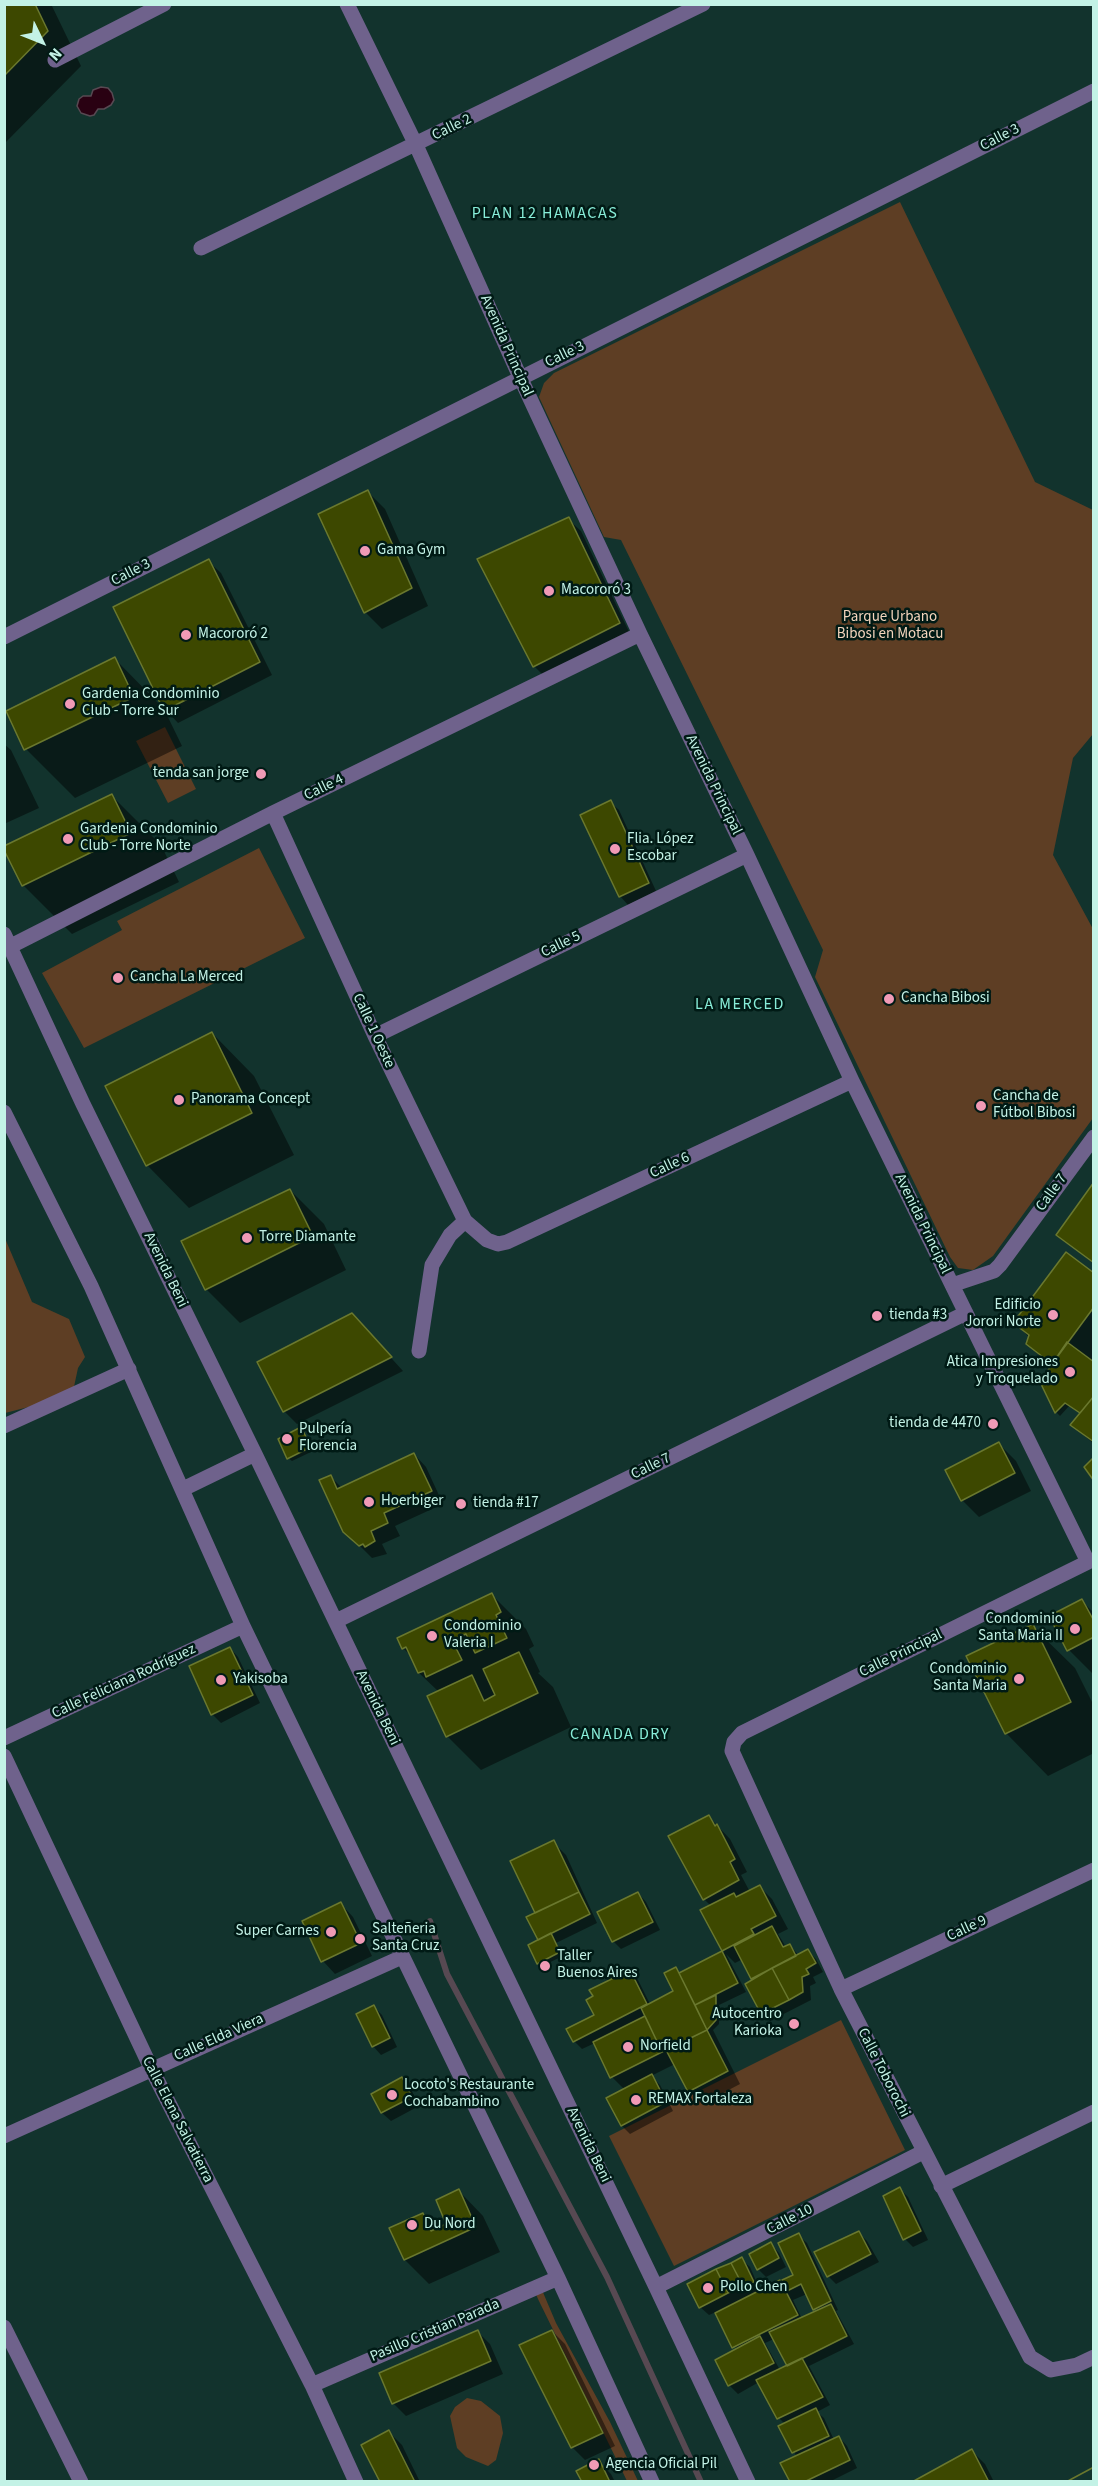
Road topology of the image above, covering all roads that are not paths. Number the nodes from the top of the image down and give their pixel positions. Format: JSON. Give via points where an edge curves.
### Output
{"nodes":[{"id":1,"x":164,"y":4,"type":"edge"},
{"id":2,"x":347,"y":4,"type":"edge"},
{"id":3,"x":703,"y":4,"type":"edge"},
{"id":4,"x":55,"y":60,"type":"dead end"},
{"id":5,"x":1094,"y":91,"type":"edge"},
{"id":6,"x":416,"y":146,"type":"junction"},
{"id":7,"x":201,"y":249,"type":"dead end"},
{"id":8,"x":520,"y":377,"type":"junction"},
{"id":9,"x":640,"y":634,"type":"junction"},
{"id":10,"x":4,"y":637,"type":"edge"},
{"id":11,"x":273,"y":813,"type":"junction"},
{"id":12,"x":747,"y":855,"type":"junction"},
{"id":13,"x":8,"y":940,"type":"edge"},
{"id":14,"x":375,"y":1036,"type":"junction"},
{"id":15,"x":852,"y":1081,"type":"junction"},
{"id":16,"x":4,"y":1112,"type":"edge"},
{"id":17,"x":1094,"y":1137,"type":"edge"},
{"id":18,"x":465,"y":1221,"type":"junction"},
{"id":19,"x":487,"y":1240,"type":"joint"},
{"id":20,"x":952,"y":1285,"type":"junction"},
{"id":21,"x":966,"y":1313,"type":"junction"},
{"id":22,"x":418,"y":1351,"type":"dead end"},
{"id":23,"x":129,"y":1369,"type":"junction"},
{"id":24,"x":4,"y":1426,"type":"edge"},
{"id":25,"x":255,"y":1454,"type":"junction"},
{"id":26,"x":183,"y":1489,"type":"junction"},
{"id":27,"x":1091,"y":1562,"type":"edge"},
{"id":28,"x":336,"y":1622,"type":"junction"},
{"id":29,"x":243,"y":1626,"type":"junction"},
{"id":30,"x":4,"y":1738,"type":"edge"},
{"id":31,"x":4,"y":1756,"type":"edge"},
{"id":32,"x":736,"y":1761,"type":"joint"},
{"id":33,"x":1094,"y":1870,"type":"edge"},
{"id":34,"x":402,"y":1957,"type":"junction"},
{"id":35,"x":841,"y":1989,"type":"junction"},
{"id":36,"x":151,"y":2068,"type":"junction"},
{"id":37,"x":1094,"y":2112,"type":"edge"},
{"id":38,"x":4,"y":2136,"type":"edge"},
{"id":39,"x":923,"y":2152,"type":"junction"},
{"id":40,"x":941,"y":2186,"type":"junction"},
{"id":41,"x":558,"y":2278,"type":"junction"},
{"id":42,"x":656,"y":2287,"type":"junction"},
{"id":43,"x":4,"y":2327,"type":"edge"},
{"id":44,"x":1094,"y":2357,"type":"edge"},
{"id":45,"x":312,"y":2385,"type":"junction"},
{"id":46,"x":626,"y":2422,"type":"junction"},
{"id":47,"x":81,"y":2481,"type":"edge"},
{"id":48,"x":356,"y":2481,"type":"edge"},
{"id":49,"x":652,"y":2481,"type":"edge"},
{"id":50,"x":662,"y":2481,"type":"edge"},
{"id":51,"x":748,"y":2481,"type":"edge"}],
"edges":[{"from":1,"to":4,"type":"street"},
{"from":2,"to":6,"type":"street","name":"Avenida Principal"},
{"from":3,"to":6,"type":"street","name":"Calle 2"},
{"from":5,"to":8,"type":"street","name":"Calle 3"},
{"from":6,"to":7,"type":"street","name":"Calle 2"},
{"from":6,"to":8,"type":"street","name":"Avenida Principal"},
{"from":8,"to":9,"type":"street","name":"Avenida Principal"},
{"from":8,"to":10,"type":"street","name":"Calle 3"},
{"from":9,"to":11,"type":"street","name":"Calle 4"},
{"from":9,"to":12,"type":"street","name":"Avenida Principal"},
{"from":11,"to":13,"type":"street","name":"Calle 4"},
{"from":11,"to":14,"type":"street","name":"Calle 1 Oeste"},
{"from":12,"to":14,"type":"street","name":"Calle 5"},
{"from":12,"to":15,"type":"street","name":"Avenida Principal"},
{"from":13,"to":25,"type":"street","name":"Avenida Beni","via":[[83,1104]]},
{"from":14,"to":18,"type":"street","name":"Calle 1 Oeste"},
{"from":15,"to":19,"type":"street","name":"Calle 6","via":[[507,1242]]},
{"from":15,"to":20,"type":"street","name":"Avenida Principal"},
{"from":16,"to":23,"type":"street"},
{"from":17,"to":20,"type":"street","name":"Calle 7","via":[[1000,1265],[994,1271]]},
{"from":18,"to":19,"type":"street","name":"Calle 1 Oeste"},
{"from":18,"to":22,"type":"street","via":[[450,1235],[432,1265]]},
{"from":20,"to":21,"type":"street","name":"Avenida Principal"},
{"from":21,"to":27,"type":"street","name":"Avenida Principal"},
{"from":21,"to":28,"type":"street","name":"Calle 7"},
{"from":23,"to":24,"type":"street"},
{"from":23,"to":26,"type":"street"},
{"from":25,"to":26,"type":"street"},
{"from":25,"to":28,"type":"street","name":"Avenida Beni"},
{"from":26,"to":29,"type":"street"},
{"from":27,"to":32,"type":"street","name":"Calle Principal","via":[[742,1733],[732,1751]]},
{"from":28,"to":42,"type":"street","name":"Avenida Beni"},
{"from":29,"to":30,"type":"street","name":"Calle Feliciana Rodríguez"},
{"from":29,"to":34,"type":"street"},
{"from":31,"to":36,"type":"street","name":"Calle Elena Salvatierra"},
{"from":32,"to":35,"type":"street","name":"Calle Toborochi"},
{"from":33,"to":35,"type":"street","name":"Calle 9"},
{"from":34,"to":36,"type":"street","name":"Calle Elda Viera"},
{"from":34,"to":41,"type":"street"},
{"from":35,"to":39,"type":"street","name":"Calle Toborochi"},
{"from":36,"to":38,"type":"street","name":"Calle Elda Viera"},
{"from":36,"to":45,"type":"street","name":"Calle Elena Salvatierra"},
{"from":37,"to":40,"type":"street"},
{"from":39,"to":40,"type":"street","name":"Calle Toborochi"},
{"from":39,"to":42,"type":"street","name":"Calle 10"},
{"from":40,"to":44,"type":"street","name":"Calle Toborochi","via":[[1030,2358],[1051,2370]]},
{"from":41,"to":45,"type":"street","name":"Pasillo Cristian Parada"},
{"from":41,"to":46,"type":"street"},
{"from":42,"to":51,"type":"street","name":"Avenida Beni"},
{"from":43,"to":47,"type":"street"},
{"from":45,"to":48,"type":"street","name":"Calle Elena Salvatierra"},
{"from":46,"to":49,"type":"street"},
{"from":46,"to":50,"type":"street"}]}
